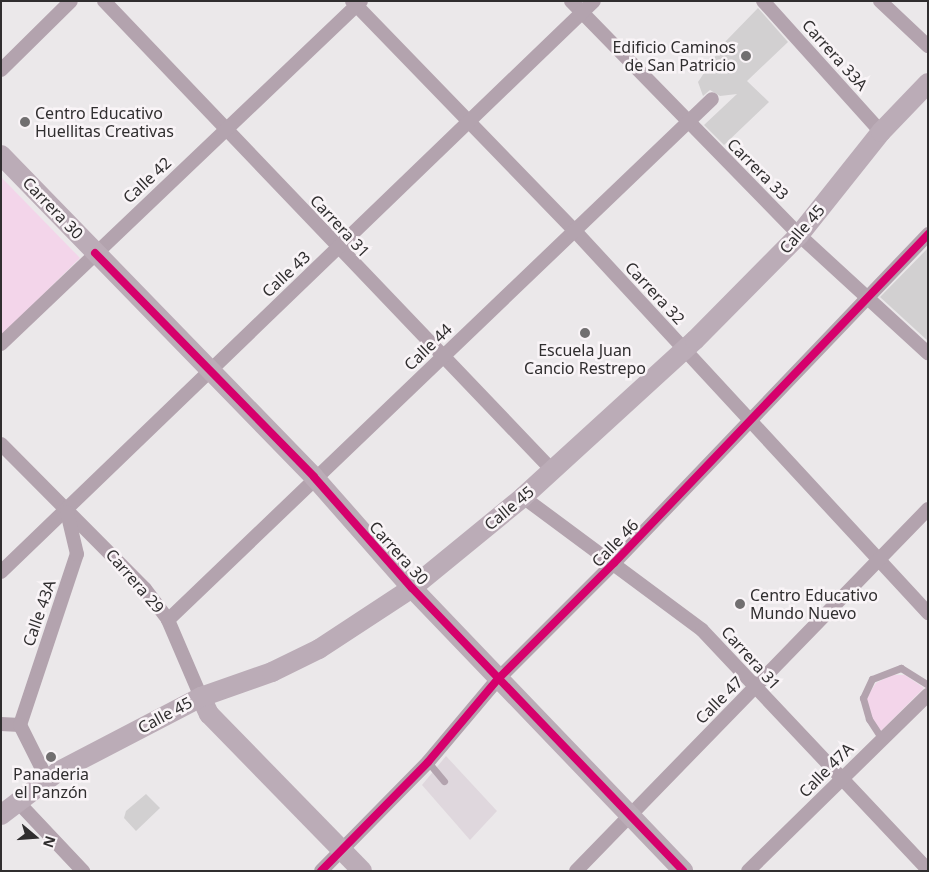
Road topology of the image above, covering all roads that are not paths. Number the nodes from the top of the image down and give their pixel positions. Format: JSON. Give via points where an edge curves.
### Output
{"nodes":[{"id":1,"x":71,"y":1,"type":"edge"},
{"id":2,"x":104,"y":1,"type":"edge"},
{"id":3,"x":570,"y":1,"type":"edge"},
{"id":4,"x":594,"y":1,"type":"edge"},
{"id":5,"x":762,"y":1,"type":"edge"},
{"id":6,"x":880,"y":1,"type":"edge"},
{"id":7,"x":357,"y":3,"type":"edge"},
{"id":8,"x":582,"y":13,"type":"junction"},
{"id":9,"x":928,"y":46,"type":"edge"},
{"id":10,"x":1,"y":70,"type":"edge"},
{"id":11,"x":928,"y":83,"type":"edge"},
{"id":12,"x":712,"y":99,"type":"dead end"},
{"id":13,"x":468,"y":121,"type":"junction"},
{"id":14,"x":687,"y":123,"type":"junction"},
{"id":15,"x":226,"y":130,"type":"junction"},
{"id":16,"x":881,"y":132,"type":"junction"},
{"id":17,"x":1,"y":155,"type":"edge"},
{"id":18,"x":574,"y":230,"type":"junction"},
{"id":19,"x":928,"y":234,"type":"edge"},
{"id":20,"x":799,"y":235,"type":"junction"},
{"id":21,"x":337,"y":250,"type":"junction"},
{"id":22,"x":95,"y":254,"type":"junction"},
{"id":23,"x":868,"y":298,"type":"junction"},
{"id":24,"x":1,"y":344,"type":"edge"},
{"id":25,"x":686,"y":350,"type":"junction"},
{"id":26,"x":928,"y":353,"type":"edge"},
{"id":27,"x":443,"y":357,"type":"junction"},
{"id":28,"x":208,"y":370,"type":"junction"},
{"id":29,"x":751,"y":420,"type":"junction"},
{"id":30,"x":1,"y":444,"type":"edge"},
{"id":31,"x":553,"y":471,"type":"junction"},
{"id":32,"x":314,"y":477,"type":"junction"},
{"id":33,"x":524,"y":497,"type":"junction"},
{"id":34,"x":928,"y":509,"type":"edge"},
{"id":35,"x":67,"y":512,"type":"junction"},
{"id":36,"x":878,"y":562,"type":"junction"},
{"id":37,"x":614,"y":563,"type":"junction"},
{"id":38,"x":3,"y":568,"type":"edge"},
{"id":39,"x":412,"y":588,"type":"junction"},
{"id":40,"x":928,"y":613,"type":"edge"},
{"id":41,"x":168,"y":620,"type":"junction"},
{"id":42,"x":498,"y":679,"type":"junction"},
{"id":43,"x":928,"y":684,"type":"edge"},
{"id":44,"x":754,"y":689,"type":"junction"},
{"id":45,"x":928,"y":694,"type":"edge"},
{"id":46,"x":201,"y":697,"type":"junction"},
{"id":47,"x":1,"y":724,"type":"edge"},
{"id":48,"x":20,"y":725,"type":"junction"},
{"id":49,"x":882,"y":739,"type":"junction"},
{"id":50,"x":428,"y":762,"type":"junction"},
{"id":51,"x":47,"y":779,"type":"junction"},
{"id":52,"x":842,"y":779,"type":"junction"},
{"id":53,"x":444,"y":781,"type":"dead end"},
{"id":54,"x":16,"y":800,"type":"junction"},
{"id":55,"x":1,"y":815,"type":"edge"},
{"id":56,"x":630,"y":815,"type":"junction"},
{"id":57,"x":342,"y":851,"type":"junction"},
{"id":58,"x":923,"y":865,"type":"edge"},
{"id":59,"x":83,"y":871,"type":"edge"},
{"id":60,"x":321,"y":871,"type":"edge"},
{"id":61,"x":362,"y":871,"type":"edge"},
{"id":62,"x":576,"y":871,"type":"edge"},
{"id":63,"x":683,"y":871,"type":"edge"},
{"id":64,"x":748,"y":871,"type":"edge"}],
"edges":[{"from":1,"to":10,"type":"street"},
{"from":2,"to":15,"type":"street","name":"Carrera 31"},
{"from":3,"to":8,"type":"street","name":"Carrera 33"},
{"from":4,"to":8,"type":"street","name":"Calle 43"},
{"from":5,"to":16,"type":"street","name":"Carrera 33A"},
{"from":6,"to":9,"type":"street"},
{"from":7,"to":13,"type":"street","name":"Carrera 32"},
{"from":7,"to":15,"type":"street","name":"Calle 42"},
{"from":8,"to":13,"type":"street","name":"Calle 43"},
{"from":8,"to":14,"type":"street","name":"Carrera 33"},
{"from":11,"to":16,"type":"street","name":"Calle 45"},
{"from":12,"to":14,"type":"street","name":"Calle 44"},
{"from":13,"to":18,"type":"street","name":"Carrera 32"},
{"from":13,"to":21,"type":"street","name":"Calle 43"},
{"from":14,"to":18,"type":"street","name":"Calle 44"},
{"from":14,"to":20,"type":"street","name":"Carrera 33"},
{"from":15,"to":21,"type":"street","name":"Carrera 31"},
{"from":15,"to":22,"type":"street","name":"Calle 42"},
{"from":16,"to":20,"type":"street","name":"Calle 45"},
{"from":17,"to":22,"type":"street","name":"Carrera 30"},
{"from":18,"to":25,"type":"street","name":"Carrera 32"},
{"from":18,"to":27,"type":"street","name":"Calle 44"},
{"from":19,"to":23,"type":"street","name":"Calle 46"},
{"from":20,"to":23,"type":"street","name":"Carrera 33"},
{"from":20,"to":25,"type":"street","name":"Calle 45"},
{"from":21,"to":27,"type":"street","name":"Carrera 31"},
{"from":21,"to":28,"type":"street","name":"Calle 43"},
{"from":22,"to":24,"type":"street","name":"Calle 42"},
{"from":22,"to":28,"type":"street","name":"Carrera 30"},
{"from":23,"to":26,"type":"street","name":"Carrera 33"},
{"from":23,"to":29,"type":"street","name":"Calle 46"},
{"from":25,"to":29,"type":"street","name":"Carrera 32"},
{"from":25,"to":31,"type":"street","name":"Calle 45"},
{"from":27,"to":31,"type":"street","name":"Carrera 31"},
{"from":27,"to":32,"type":"street","name":"Calle 44"},
{"from":28,"to":32,"type":"street","name":"Carrera 30"},
{"from":28,"to":35,"type":"street","name":"Calle 43"},
{"from":29,"to":36,"type":"street","name":"Carrera 32"},
{"from":29,"to":37,"type":"street","name":"Calle 46"},
{"from":30,"to":35,"type":"street","name":"Carrera 29"},
{"from":31,"to":33,"type":"street","name":"Calle 45"},
{"from":32,"to":39,"type":"street","name":"Carrera 30"},
{"from":32,"to":41,"type":"street","name":"Calle 44"},
{"from":33,"to":37,"type":"street","name":"Carrera 31"},
{"from":33,"to":39,"type":"street","name":"Calle 45"},
{"from":34,"to":36,"type":"street","name":"Calle 47"},
{"from":35,"to":38,"type":"street","name":"Calle 43"},
{"from":35,"to":41,"type":"street","name":"Carrera 29","via":[[109,550]]},
{"from":35,"to":48,"type":"street","name":"Calle 43A","via":[[77,554]]},
{"from":36,"to":40,"type":"street","name":"Carrera 32"},
{"from":36,"to":44,"type":"street","name":"Calle 47"},
{"from":37,"to":42,"type":"street","name":"Calle 46"},
{"from":37,"to":44,"type":"street","name":"Carrera 31","via":[[702,630]]},
{"from":39,"to":42,"type":"street","name":"Carrera 30"},
{"from":39,"to":46,"type":"street","name":"Calle 45","via":[[319,649],[272,672]]},
{"from":41,"to":46,"type":"street","name":"Carrera 29"},
{"from":42,"to":50,"type":"street","name":"Calle 46"},
{"from":42,"to":56,"type":"street","name":"Carrera 30"},
{"from":43,"to":49,"type":"lane","via":[[901,668],[872,679],[863,698],[869,719]]},
{"from":44,"to":52,"type":"street","name":"Carrera 31"},
{"from":44,"to":56,"type":"street","name":"Calle 47"},
{"from":45,"to":49,"type":"street","name":"Calle 47A"},
{"from":46,"to":51,"type":"street","name":"Calle 45"},
{"from":46,"to":57,"type":"street","name":"Carrera 29","via":[[209,714]]},
{"from":47,"to":48,"type":"street"},
{"from":48,"to":51,"type":"street"},
{"from":49,"to":52,"type":"street","name":"Calle 47A"},
{"from":50,"to":53,"type":"lane"},
{"from":50,"to":57,"type":"street","name":"Calle 46"},
{"from":51,"to":54,"type":"street","name":"Calle 45"},
{"from":52,"to":58,"type":"street","name":"Carrera 31"},
{"from":52,"to":64,"type":"street","name":"Calle 47A"},
{"from":54,"to":55,"type":"street","name":"Calle 45"},
{"from":54,"to":59,"type":"street"},
{"from":56,"to":62,"type":"street","name":"Calle 47"},
{"from":56,"to":63,"type":"street","name":"Carrera 30"},
{"from":57,"to":60,"type":"street","name":"Calle 46"},
{"from":57,"to":61,"type":"street","name":"Carrera 29"}]}
